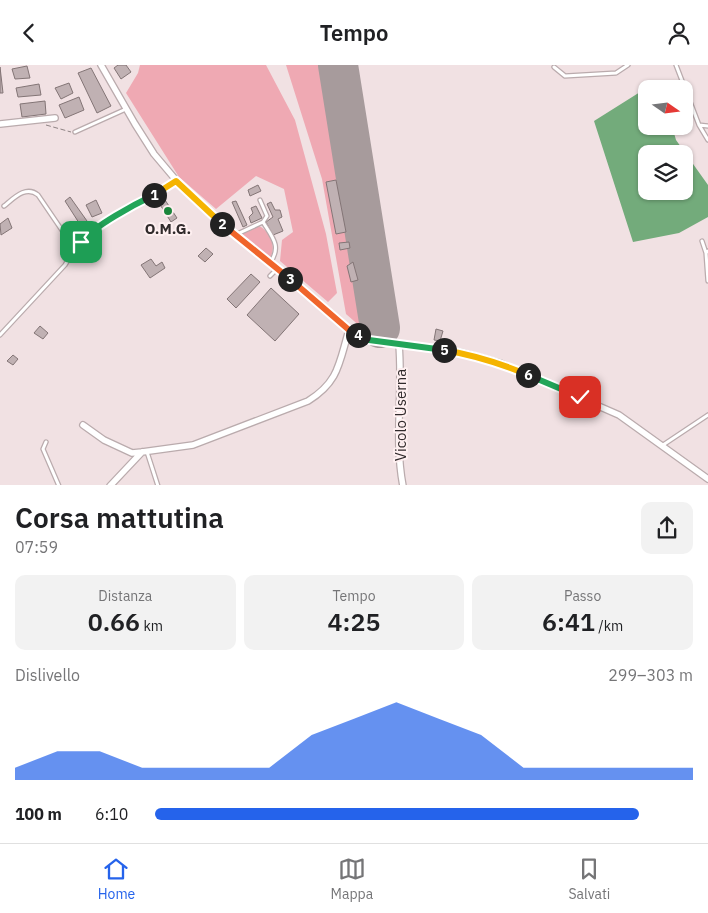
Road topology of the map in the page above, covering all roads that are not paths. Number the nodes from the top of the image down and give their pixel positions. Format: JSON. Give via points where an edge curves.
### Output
{"nodes":[{"id":1,"x":101,"y":65,"type":"edge"},
{"id":2,"x":628,"y":65,"type":"edge"},
{"id":3,"x":676,"y":65,"type":"edge"},
{"id":4,"x":554,"y":67,"type":"dead end"},
{"id":5,"x":126,"y":109,"type":"junction"},
{"id":6,"x":55,"y":118,"type":"dead end"},
{"id":7,"x":0,"y":124,"type":"edge"},
{"id":8,"x":699,"y":125,"type":"junction"},
{"id":9,"x":708,"y":126,"type":"edge"},
{"id":10,"x":75,"y":131,"type":"road end"},
{"id":11,"x":708,"y":140,"type":"edge"},
{"id":12,"x":176,"y":181,"type":"junction"},
{"id":13,"x":260,"y":200,"type":"dead end"},
{"id":14,"x":4,"y":206,"type":"dead end"},
{"id":15,"x":263,"y":222,"type":"junction"},
{"id":16,"x":235,"y":235,"type":"junction"},
{"id":17,"x":702,"y":241,"type":"dead end"},
{"id":18,"x":77,"y":245,"type":"junction"},
{"id":19,"x":707,"y":252,"type":"edge"},
{"id":20,"x":270,"y":263,"type":"junction"},
{"id":21,"x":277,"y":269,"type":"junction"},
{"id":22,"x":270,"y":276,"type":"dead end"},
{"id":23,"x":708,"y":281,"type":"edge"},
{"id":24,"x":349,"y":330,"type":"junction"},
{"id":25,"x":0,"y":335,"type":"edge"},
{"id":26,"x":399,"y":345,"type":"junction"},
{"id":27,"x":708,"y":415,"type":"edge"},
{"id":28,"x":83,"y":425,"type":"dead end"},
{"id":29,"x":46,"y":442,"type":"dead end"},
{"id":30,"x":662,"y":445,"type":"junction"},
{"id":31,"x":144,"y":452,"type":"junction"},
{"id":32,"x":708,"y":479,"type":"edge"},
{"id":33,"x":59,"y":485,"type":"edge"},
{"id":34,"x":110,"y":485,"type":"edge"},
{"id":35,"x":158,"y":485,"type":"edge"},
{"id":36,"x":403,"y":485,"type":"edge"}],
"edges":[{"from":1,"to":5,"type":"street"},
{"from":2,"to":4,"type":"lane","via":[[616,73],[564,76]]},
{"from":3,"to":8,"type":"lane"},
{"from":5,"to":10,"type":"lane"},
{"from":5,"to":12,"type":"street","via":[[154,154]]},
{"from":6,"to":7,"type":"street"},
{"from":8,"to":9,"type":"lane"},
{"from":8,"to":11,"type":"lane"},
{"from":12,"to":16,"type":"street"},
{"from":12,"to":18,"type":"lane","via":[[120,214]]},
{"from":13,"to":15,"type":"lane","via":[[267,216]]},
{"from":14,"to":18,"type":"lane","via":[[24,191],[34,191],[72,245]]},
{"from":15,"to":16,"type":"lane"},
{"from":15,"to":20,"type":"lane","via":[[276,243]]},
{"from":16,"to":20,"type":"street"},
{"from":17,"to":19,"type":"lane"},
{"from":18,"to":25,"type":"lane","via":[[65,265]]},
{"from":19,"to":23,"type":"lane"},
{"from":20,"to":21,"type":"street"},
{"from":21,"to":22,"type":"lane"},
{"from":21,"to":24,"type":"street"},
{"from":24,"to":26,"type":"street","via":[[369,340]]},
{"from":24,"to":31,"type":"street","via":[[333,379],[320,394],[193,445]]},
{"from":26,"to":30,"type":"street","via":[[464,353],[500,363],[619,415]]},
{"from":26,"to":36,"type":"street","name":"Vicolo Userna","via":[[399,455]]},
{"from":27,"to":30,"type":"lane"},
{"from":28,"to":31,"type":"street","via":[[104,441],[132,453]]},
{"from":29,"to":33,"type":"lane","via":[[43,449]]},
{"from":30,"to":32,"type":"street"},
{"from":31,"to":34,"type":"street"},
{"from":31,"to":35,"type":"lane"}]}
